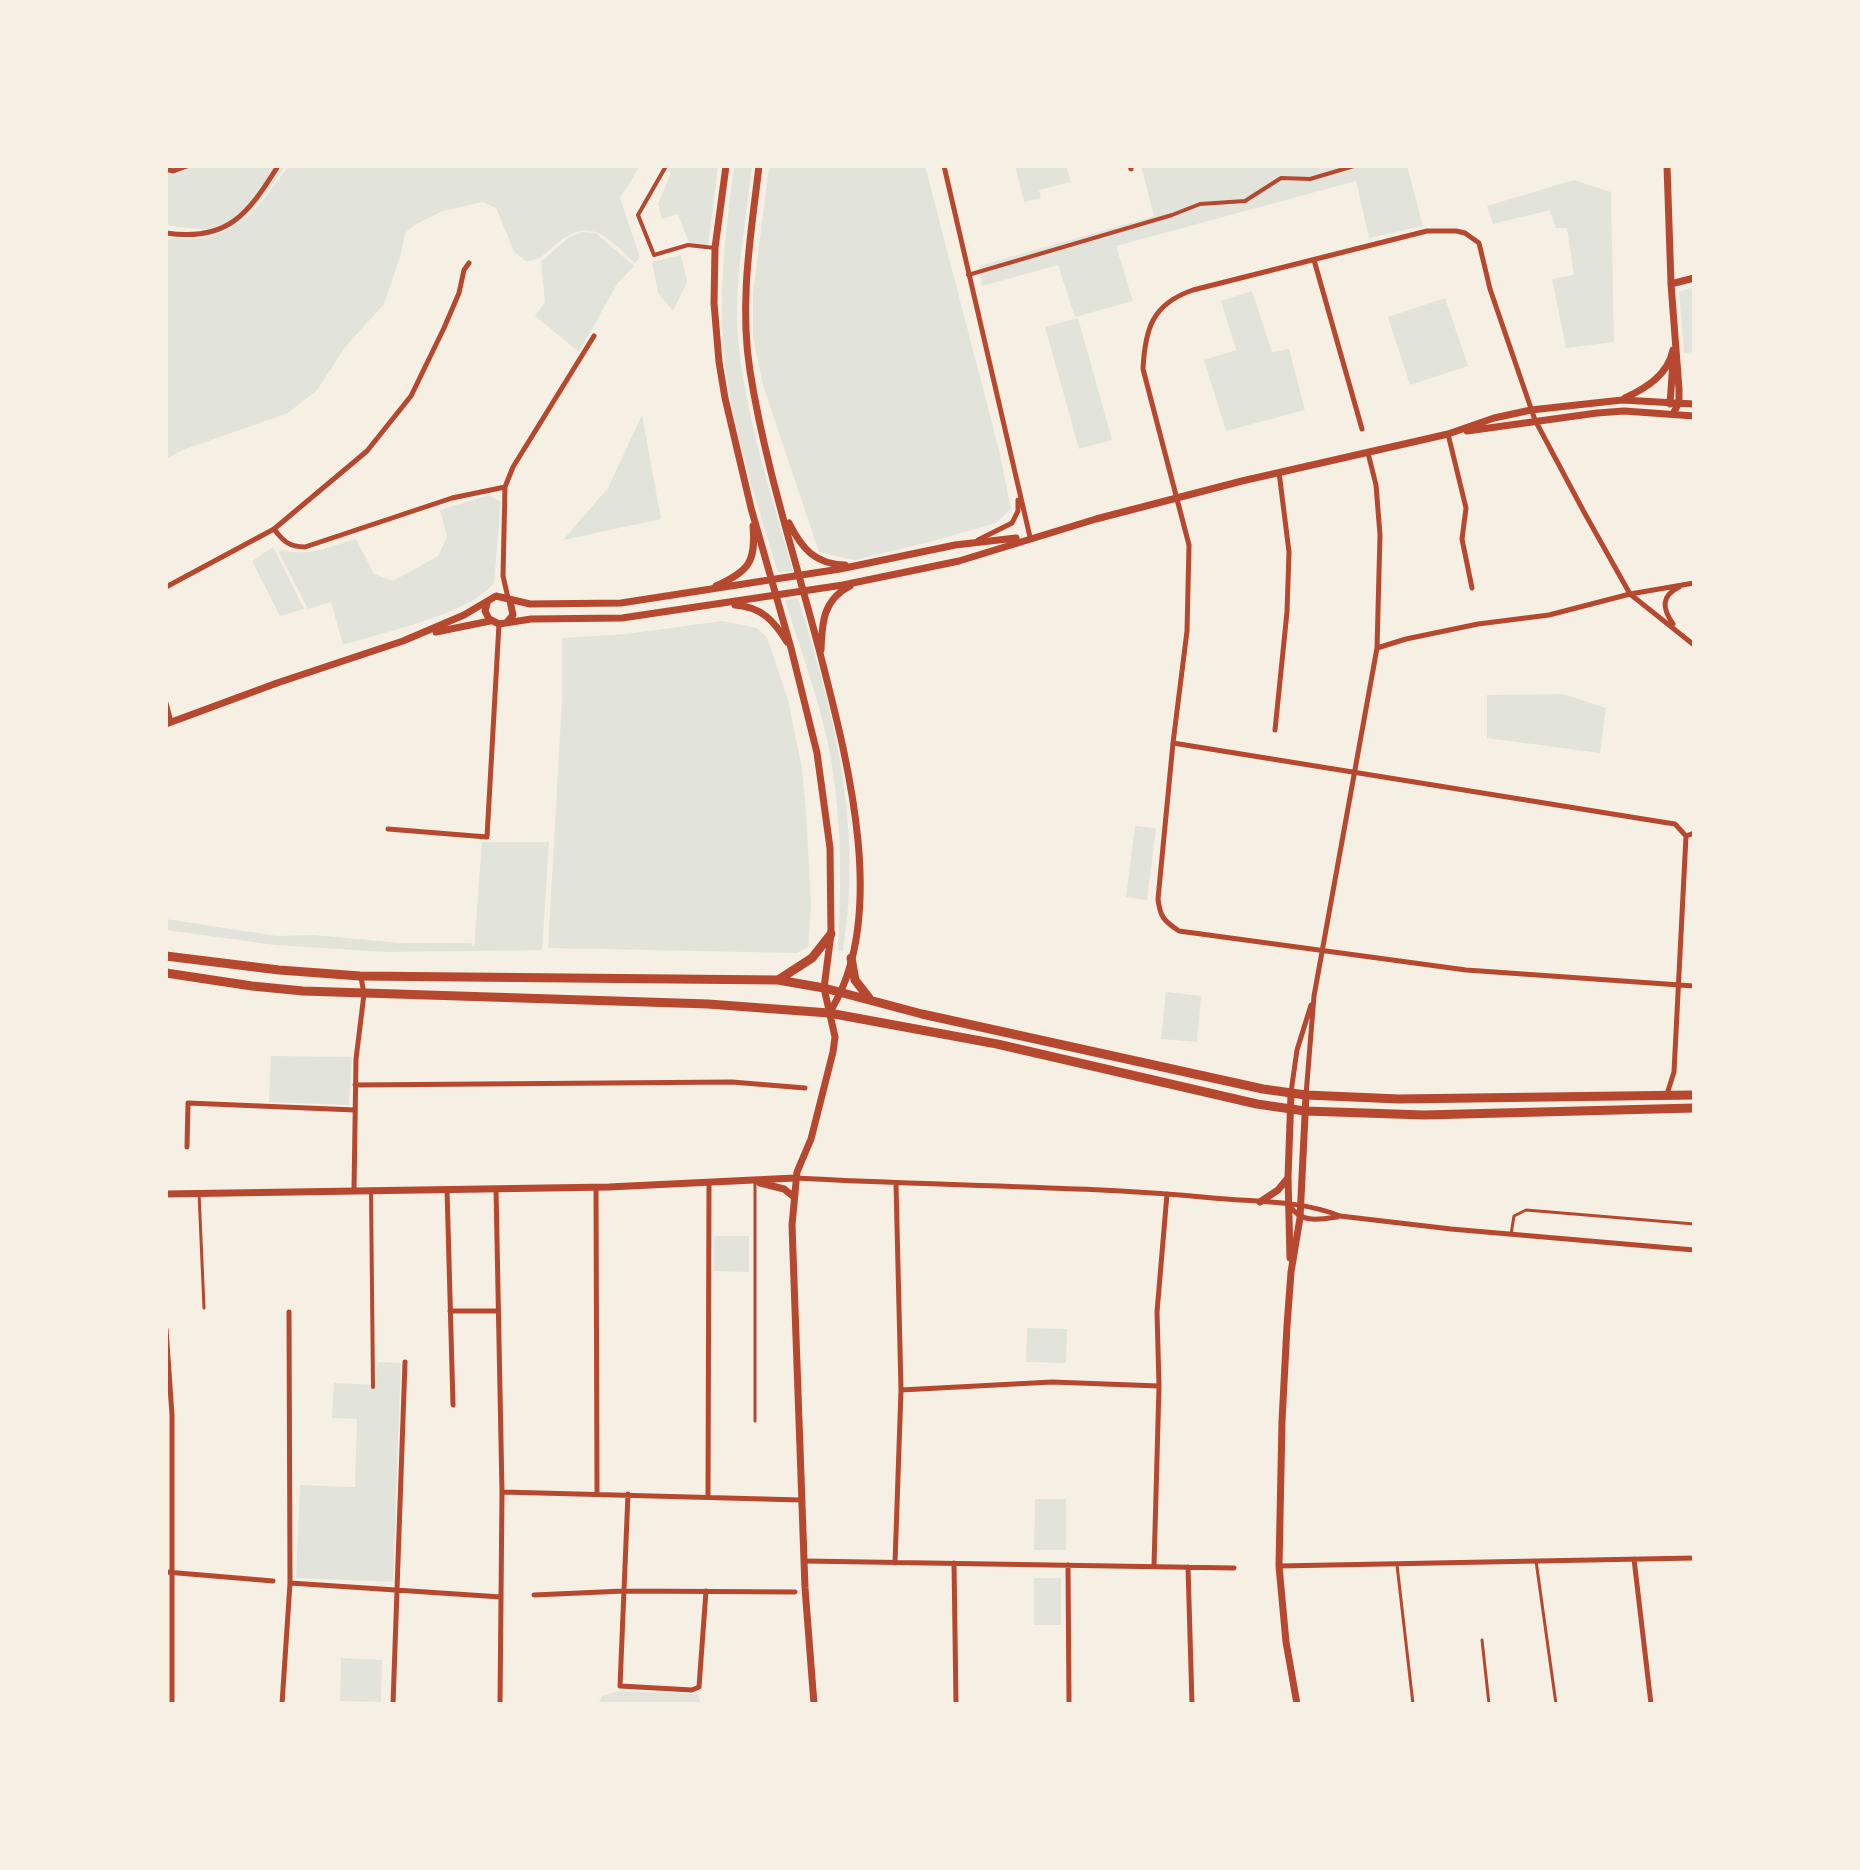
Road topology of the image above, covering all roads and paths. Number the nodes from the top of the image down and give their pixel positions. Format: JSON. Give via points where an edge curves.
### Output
{"nodes":[{"id":1,"x":187,"y":166,"type":"edge"},
{"id":2,"x":278,"y":166,"type":"edge"},
{"id":3,"x":666,"y":166,"type":"edge"},
{"id":4,"x":726,"y":166,"type":"edge"},
{"id":5,"x":759,"y":166,"type":"edge"},
{"id":6,"x":944,"y":166,"type":"edge"},
{"id":7,"x":1354,"y":166,"type":"edge"},
{"id":8,"x":1667,"y":166,"type":"edge"},
{"id":9,"x":166,"y":169,"type":"edge"},
{"id":10,"x":166,"y":233,"type":"edge"},
{"id":11,"x":715,"y":248,"type":"junction"},
{"id":12,"x":1314,"y":260,"type":"junction"},
{"id":13,"x":469,"y":263,"type":"dead end"},
{"id":14,"x":968,"y":275,"type":"junction"},
{"id":15,"x":1694,"y":278,"type":"edge"},
{"id":16,"x":1671,"y":284,"type":"junction"},
{"id":17,"x":594,"y":336,"type":"dead end"},
{"id":18,"x":1675,"y":340,"type":"junction"},
{"id":19,"x":1622,"y":400,"type":"junction"},
{"id":20,"x":1674,"y":402,"type":"junction"},
{"id":21,"x":1694,"y":404,"type":"edge"},
{"id":22,"x":1531,"y":410,"type":"junction"},
{"id":23,"x":1673,"y":414,"type":"junction"},
{"id":24,"x":1694,"y":416,"type":"edge"},
{"id":25,"x":1535,"y":420,"type":"junction"},
{"id":26,"x":1362,"y":429,"type":"dead end"},
{"id":27,"x":1460,"y":431,"type":"junction"},
{"id":28,"x":1448,"y":434,"type":"junction"},
{"id":29,"x":1368,"y":453,"type":"junction"},
{"id":30,"x":1279,"y":472,"type":"junction"},
{"id":31,"x":1015,"y":479,"type":"junction"},
{"id":32,"x":505,"y":487,"type":"junction"},
{"id":33,"x":1178,"y":497,"type":"junction"},
{"id":34,"x":782,"y":506,"type":"junction"},
{"id":35,"x":751,"y":508,"type":"junction"},
{"id":36,"x":274,"y":529,"type":"junction"},
{"id":37,"x":1030,"y":537,"type":"junction"},
{"id":38,"x":966,"y":544,"type":"junction"},
{"id":39,"x":855,"y":566,"type":"junction"},
{"id":40,"x":800,"y":575,"type":"junction"},
{"id":41,"x":503,"y":576,"type":"junction"},
{"id":42,"x":772,"y":580,"type":"junction"},
{"id":43,"x":859,"y":581,"type":"junction"},
{"id":44,"x":1694,"y":583,"type":"edge"},
{"id":45,"x":1686,"y":584,"type":"junction"},
{"id":46,"x":166,"y":587,"type":"edge"},
{"id":47,"x":1472,"y":588,"type":"dead end"},
{"id":48,"x":706,"y":590,"type":"junction"},
{"id":49,"x":804,"y":591,"type":"junction"},
{"id":50,"x":1630,"y":594,"type":"junction"},
{"id":51,"x":776,"y":596,"type":"junction"},
{"id":52,"x":495,"y":597,"type":"junction"},
{"id":53,"x":509,"y":600,"type":"junction"},
{"id":54,"x":487,"y":604,"type":"junction"},
{"id":55,"x":701,"y":606,"type":"junction"},
{"id":56,"x":490,"y":621,"type":"junction"},
{"id":57,"x":503,"y":623,"type":"junction"},
{"id":58,"x":1684,"y":636,"type":"junction"},
{"id":59,"x":403,"y":641,"type":"junction"},
{"id":60,"x":1694,"y":645,"type":"edge"},
{"id":61,"x":791,"y":648,"type":"junction"},
{"id":62,"x":1377,"y":648,"type":"junction"},
{"id":63,"x":821,"y":659,"type":"junction"},
{"id":64,"x":166,"y":703,"type":"edge"},
{"id":65,"x":169,"y":723,"type":"edge"},
{"id":66,"x":1275,"y":730,"type":"dead end"},
{"id":67,"x":1173,"y":743,"type":"junction"},
{"id":68,"x":1356,"y":772,"type":"junction"},
{"id":69,"x":388,"y":829,"type":"dead end"},
{"id":70,"x":1694,"y":833,"type":"edge"},
{"id":71,"x":1686,"y":836,"type":"junction"},
{"id":72,"x":831,"y":934,"type":"junction"},
{"id":73,"x":1324,"y":949,"type":"junction"},
{"id":74,"x":166,"y":956,"type":"edge"},
{"id":75,"x":851,"y":958,"type":"junction"},
{"id":76,"x":166,"y":973,"type":"edge"},
{"id":77,"x":360,"y":976,"type":"junction"},
{"id":78,"x":778,"y":980,"type":"junction"},
{"id":79,"x":1677,"y":986,"type":"junction"},
{"id":80,"x":1694,"y":986,"type":"edge"},
{"id":81,"x":824,"y":988,"type":"junction"},
{"id":82,"x":842,"y":993,"type":"junction"},
{"id":83,"x":364,"y":994,"type":"junction"},
{"id":84,"x":1314,"y":996,"type":"junction"},
{"id":85,"x":872,"y":1000,"type":"junction"},
{"id":86,"x":829,"y":1013,"type":"junction"},
{"id":87,"x":355,"y":1085,"type":"junction"},
{"id":88,"x":805,"y":1088,"type":"dead end"},
{"id":89,"x":1291,"y":1094,"type":"junction"},
{"id":90,"x":1306,"y":1095,"type":"junction"},
{"id":91,"x":1694,"y":1095,"type":"edge"},
{"id":92,"x":1666,"y":1096,"type":"junction"},
{"id":93,"x":1694,"y":1108,"type":"edge"},
{"id":94,"x":1290,"y":1109,"type":"junction"},
{"id":95,"x":355,"y":1110,"type":"junction"},
{"id":96,"x":1305,"y":1111,"type":"junction"},
{"id":97,"x":187,"y":1147,"type":"dead end"},
{"id":98,"x":1288,"y":1177,"type":"junction"},
{"id":99,"x":795,"y":1178,"type":"junction"},
{"id":100,"x":709,"y":1182,"type":"junction"},
{"id":101,"x":755,"y":1182,"type":"junction"},
{"id":102,"x":896,"y":1184,"type":"junction"},
{"id":103,"x":596,"y":1187,"type":"junction"},
{"id":104,"x":496,"y":1188,"type":"junction"},
{"id":105,"x":447,"y":1189,"type":"junction"},
{"id":106,"x":354,"y":1191,"type":"junction"},
{"id":107,"x":371,"y":1191,"type":"junction"},
{"id":108,"x":199,"y":1193,"type":"junction"},
{"id":109,"x":166,"y":1194,"type":"edge"},
{"id":110,"x":1167,"y":1194,"type":"junction"},
{"id":111,"x":794,"y":1197,"type":"junction"},
{"id":112,"x":1260,"y":1202,"type":"junction"},
{"id":113,"x":1288,"y":1205,"type":"junction"},
{"id":114,"x":1301,"y":1206,"type":"junction"},
{"id":115,"x":1340,"y":1216,"type":"junction"},
{"id":116,"x":1300,"y":1218,"type":"junction"},
{"id":117,"x":1694,"y":1224,"type":"edge"},
{"id":118,"x":1511,"y":1234,"type":"junction"},
{"id":119,"x":1694,"y":1250,"type":"edge"},
{"id":120,"x":1291,"y":1272,"type":"junction"},
{"id":121,"x":204,"y":1308,"type":"dead end"},
{"id":122,"x":450,"y":1311,"type":"junction"},
{"id":123,"x":498,"y":1311,"type":"junction"},
{"id":124,"x":289,"y":1312,"type":"dead end"},
{"id":125,"x":166,"y":1329,"type":"edge"},
{"id":126,"x":405,"y":1362,"type":"dead end"},
{"id":127,"x":1159,"y":1386,"type":"junction"},
{"id":128,"x":373,"y":1387,"type":"dead end"},
{"id":129,"x":901,"y":1390,"type":"junction"},
{"id":130,"x":453,"y":1405,"type":"dead end"},
{"id":131,"x":169,"y":1415,"type":"edge"},
{"id":132,"x":755,"y":1421,"type":"dead end"},
{"id":133,"x":502,"y":1492,"type":"junction"},
{"id":134,"x":597,"y":1493,"type":"junction"},
{"id":135,"x":628,"y":1494,"type":"junction"},
{"id":136,"x":708,"y":1495,"type":"junction"},
{"id":137,"x":801,"y":1500,"type":"junction"},
{"id":138,"x":1694,"y":1558,"type":"edge"},
{"id":139,"x":1634,"y":1559,"type":"junction"},
{"id":140,"x":805,"y":1561,"type":"junction"},
{"id":141,"x":1536,"y":1561,"type":"junction"},
{"id":142,"x":1397,"y":1562,"type":"junction"},
{"id":143,"x":895,"y":1563,"type":"junction"},
{"id":144,"x":954,"y":1563,"type":"junction"},
{"id":145,"x":1068,"y":1565,"type":"junction"},
{"id":146,"x":1154,"y":1566,"type":"junction"},
{"id":147,"x":1279,"y":1566,"type":"junction"},
{"id":148,"x":1188,"y":1567,"type":"junction"},
{"id":149,"x":1234,"y":1568,"type":"dead end"},
{"id":150,"x":169,"y":1573,"type":"edge"},
{"id":151,"x":273,"y":1581,"type":"dead end"},
{"id":152,"x":290,"y":1583,"type":"junction"},
{"id":153,"x":398,"y":1590,"type":"junction"},
{"id":154,"x":624,"y":1591,"type":"junction"},
{"id":155,"x":706,"y":1591,"type":"junction"},
{"id":156,"x":795,"y":1592,"type":"dead end"},
{"id":157,"x":534,"y":1595,"type":"dead end"},
{"id":158,"x":501,"y":1597,"type":"junction"},
{"id":159,"x":1482,"y":1640,"type":"dead end"},
{"id":160,"x":172,"y":1704,"type":"edge"},
{"id":161,"x":282,"y":1704,"type":"edge"},
{"id":162,"x":393,"y":1704,"type":"edge"},
{"id":163,"x":500,"y":1704,"type":"edge"},
{"id":164,"x":814,"y":1704,"type":"edge"},
{"id":165,"x":956,"y":1704,"type":"edge"},
{"id":166,"x":1069,"y":1704,"type":"edge"},
{"id":167,"x":1192,"y":1704,"type":"edge"},
{"id":168,"x":1297,"y":1704,"type":"edge"},
{"id":169,"x":1413,"y":1704,"type":"edge"},
{"id":170,"x":1489,"y":1704,"type":"edge"},
{"id":171,"x":1556,"y":1704,"type":"edge"},
{"id":172,"x":1651,"y":1704,"type":"edge"}],
"edges":[{"from":1,"to":9,"type":"street"},
{"from":2,"to":10,"type":"street","via":[[256,201],[233,224],[192,236]]},
{"from":3,"to":11,"type":"street","via":[[638,215],[654,255],[688,245]]},
{"from":4,"to":11,"type":"street"},
{"from":5,"to":34,"type":"street","via":[[744,305],[746,340]]},
{"from":6,"to":14,"type":"street"},
{"from":7,"to":14,"type":"street","via":[[1310,179],[1281,178],[1245,201],[1200,204]]},
{"from":8,"to":16,"type":"street"},
{"from":11,"to":35,"type":"street","via":[[719,362]]},
{"from":12,"to":22,"type":"street","via":[[1427,231],[1456,231],[1479,243]]},
{"from":12,"to":26,"type":"street"},
{"from":12,"to":33,"type":"street","via":[[1181,294],[1154,318],[1145,339],[1143,369]]},
{"from":13,"to":36,"type":"street","via":[[428,366],[394,420],[346,470]]},
{"from":14,"to":31,"type":"street"},
{"from":15,"to":16,"type":"street"},
{"from":16,"to":18,"type":"street"},
{"from":17,"to":32,"type":"street"},
{"from":18,"to":19,"type":"street","via":[[1666,370]]},
{"from":18,"to":20,"type":"street"},
{"from":19,"to":20,"type":"street"},
{"from":19,"to":22,"type":"street"},
{"from":20,"to":21,"type":"street"},
{"from":20,"to":23,"type":"street"},
{"from":22,"to":25,"type":"street"},
{"from":22,"to":27,"type":"street"},
{"from":23,"to":24,"type":"street"},
{"from":23,"to":25,"type":"street","via":[[1624,411]]},
{"from":25,"to":27,"type":"street"},
{"from":25,"to":50,"type":"street"},
{"from":27,"to":28,"type":"street"},
{"from":28,"to":29,"type":"street"},
{"from":28,"to":47,"type":"street","via":[[1466,508],[1462,539]]},
{"from":29,"to":30,"type":"street"},
{"from":29,"to":62,"type":"street","via":[[1380,535]]},
{"from":30,"to":33,"type":"street"},
{"from":30,"to":66,"type":"street","via":[[1289,552]]},
{"from":31,"to":37,"type":"street"},
{"from":31,"to":38,"type":"street","via":[[1018,502],[1012,523]]},
{"from":32,"to":36,"type":"street","via":[[452,498],[305,547],[284,542]]},
{"from":32,"to":41,"type":"street"},
{"from":33,"to":37,"type":"street"},
{"from":33,"to":67,"type":"street","via":[[1189,545],[1189,598]]},
{"from":34,"to":39,"type":"street","via":[[806,551],[830,564]]},
{"from":34,"to":40,"type":"street"},
{"from":35,"to":42,"type":"street"},
{"from":35,"to":48,"type":"street","via":[[754,553],[749,564],[732,579]]},
{"from":36,"to":46,"type":"street"},
{"from":37,"to":38,"type":"street"},
{"from":37,"to":43,"type":"street","via":[[959,561]]},
{"from":38,"to":39,"type":"street"},
{"from":39,"to":40,"type":"street"},
{"from":40,"to":42,"type":"street"},
{"from":40,"to":49,"type":"street"},
{"from":41,"to":52,"type":"street"},
{"from":41,"to":53,"type":"street"},
{"from":42,"to":48,"type":"street"},
{"from":42,"to":51,"type":"street"},
{"from":43,"to":49,"type":"street"},
{"from":43,"to":63,"type":"street","via":[[826,608]]},
{"from":44,"to":45,"type":"street"},
{"from":45,"to":50,"type":"street"},
{"from":45,"to":58,"type":"street","via":[[1668,594],[1664,603]]},
{"from":48,"to":53,"type":"street","via":[[600,604]]},
{"from":49,"to":51,"type":"street"},
{"from":49,"to":63,"type":"street"},
{"from":50,"to":58,"type":"street"},
{"from":50,"to":62,"type":"street"},
{"from":51,"to":55,"type":"street"},
{"from":51,"to":61,"type":"street"},
{"from":52,"to":53,"type":"street"},
{"from":52,"to":54,"type":"street"},
{"from":53,"to":57,"type":"street","via":[[513,615]]},
{"from":54,"to":56,"type":"street"},
{"from":54,"to":59,"type":"street"},
{"from":55,"to":57,"type":"street","via":[[622,618]]},
{"from":55,"to":61,"type":"street","via":[[740,605],[760,611]]},
{"from":56,"to":57,"type":"street"},
{"from":56,"to":59,"type":"street"},
{"from":57,"to":69,"type":"street","via":[[487,837]]},
{"from":58,"to":60,"type":"street"},
{"from":59,"to":65,"type":"street"},
{"from":61,"to":72,"type":"street","via":[[826,810]]},
{"from":62,"to":68,"type":"street"},
{"from":63,"to":75,"type":"street","via":[[854,810],[859,909]]},
{"from":64,"to":65,"type":"street"},
{"from":67,"to":68,"type":"street"},
{"from":67,"to":73,"type":"street","via":[[1158,899],[1164,921],[1179,931]]},
{"from":68,"to":71,"type":"street","via":[[1675,824]]},
{"from":68,"to":73,"type":"street"},
{"from":70,"to":71,"type":"street"},
{"from":71,"to":79,"type":"street"},
{"from":72,"to":78,"type":"highway","via":[[812,958]]},
{"from":72,"to":81,"type":"street"},
{"from":73,"to":79,"type":"street","via":[[1466,970]]},
{"from":73,"to":84,"type":"street"},
{"from":74,"to":77,"type":"highway"},
{"from":75,"to":82,"type":"street"},
{"from":75,"to":85,"type":"highway","via":[[856,983]]},
{"from":76,"to":83,"type":"highway","via":[[275,989]]},
{"from":77,"to":78,"type":"highway"},
{"from":77,"to":83,"type":"street"},
{"from":78,"to":81,"type":"highway"},
{"from":79,"to":80,"type":"street"},
{"from":79,"to":92,"type":"street","via":[[1674,1072]]},
{"from":81,"to":82,"type":"highway"},
{"from":81,"to":86,"type":"street"},
{"from":82,"to":85,"type":"highway"},
{"from":82,"to":86,"type":"street"},
{"from":83,"to":86,"type":"highway","via":[[708,1004]]},
{"from":83,"to":87,"type":"street"},
{"from":84,"to":89,"type":"street","via":[[1297,1050]]},
{"from":84,"to":90,"type":"street"},
{"from":85,"to":89,"type":"highway"},
{"from":86,"to":94,"type":"highway","via":[[1036,1052]]},
{"from":86,"to":99,"type":"street","via":[[833,1052],[811,1139]]},
{"from":87,"to":88,"type":"street","via":[[732,1082]]},
{"from":87,"to":95,"type":"street"},
{"from":89,"to":90,"type":"highway"},
{"from":89,"to":94,"type":"street"},
{"from":90,"to":92,"type":"highway","via":[[1434,1100]]},
{"from":90,"to":96,"type":"street"},
{"from":91,"to":92,"type":"highway"},
{"from":93,"to":96,"type":"highway","via":[[1449,1115]]},
{"from":94,"to":96,"type":"highway"},
{"from":94,"to":98,"type":"street"},
{"from":95,"to":97,"type":"street","via":[[188,1103]]},
{"from":95,"to":106,"type":"street"},
{"from":96,"to":114,"type":"street"},
{"from":98,"to":112,"type":"street"},
{"from":98,"to":113,"type":"street"},
{"from":99,"to":101,"type":"street"},
{"from":99,"to":102,"type":"street"},
{"from":99,"to":111,"type":"street"},
{"from":100,"to":101,"type":"street"},
{"from":100,"to":103,"type":"street"},
{"from":100,"to":136,"type":"street"},
{"from":101,"to":111,"type":"street"},
{"from":101,"to":132,"type":"lane"},
{"from":102,"to":110,"type":"street"},
{"from":102,"to":129,"type":"street"},
{"from":103,"to":104,"type":"street"},
{"from":103,"to":134,"type":"street"},
{"from":104,"to":105,"type":"street"},
{"from":104,"to":123,"type":"street"},
{"from":105,"to":107,"type":"street"},
{"from":105,"to":122,"type":"street"},
{"from":106,"to":107,"type":"street"},
{"from":106,"to":108,"type":"street"},
{"from":107,"to":128,"type":"street"},
{"from":108,"to":109,"type":"street"},
{"from":108,"to":121,"type":"lane"},
{"from":110,"to":112,"type":"street"},
{"from":110,"to":127,"type":"street","via":[[1157,1312]]},
{"from":111,"to":137,"type":"street"},
{"from":112,"to":113,"type":"street"},
{"from":113,"to":114,"type":"street"},
{"from":113,"to":116,"type":"street"},
{"from":113,"to":120,"type":"street"},
{"from":114,"to":115,"type":"street"},
{"from":114,"to":116,"type":"street"},
{"from":115,"to":116,"type":"street"},
{"from":115,"to":118,"type":"street"},
{"from":116,"to":120,"type":"street"},
{"from":117,"to":118,"type":"lane","via":[[1526,1210],[1514,1216]]},
{"from":118,"to":119,"type":"street"},
{"from":120,"to":147,"type":"street"},
{"from":122,"to":123,"type":"street"},
{"from":122,"to":130,"type":"street"},
{"from":123,"to":133,"type":"street"},
{"from":124,"to":152,"type":"street"},
{"from":125,"to":131,"type":"street"},
{"from":126,"to":153,"type":"street"},
{"from":127,"to":129,"type":"street","via":[[1052,1382]]},
{"from":127,"to":146,"type":"street"},
{"from":129,"to":143,"type":"street"},
{"from":131,"to":150,"type":"street"},
{"from":133,"to":134,"type":"street"},
{"from":133,"to":158,"type":"street"},
{"from":134,"to":135,"type":"street"},
{"from":135,"to":136,"type":"street"},
{"from":135,"to":154,"type":"street"},
{"from":136,"to":137,"type":"street"},
{"from":137,"to":140,"type":"street"},
{"from":138,"to":139,"type":"street"},
{"from":139,"to":141,"type":"street"},
{"from":139,"to":172,"type":"street"},
{"from":140,"to":143,"type":"street"},
{"from":140,"to":164,"type":"street"},
{"from":141,"to":142,"type":"street"},
{"from":141,"to":171,"type":"lane"},
{"from":142,"to":147,"type":"street"},
{"from":142,"to":169,"type":"lane"},
{"from":143,"to":144,"type":"street"},
{"from":144,"to":145,"type":"street"},
{"from":144,"to":165,"type":"street"},
{"from":145,"to":146,"type":"street"},
{"from":145,"to":166,"type":"street"},
{"from":146,"to":148,"type":"street"},
{"from":147,"to":168,"type":"street"},
{"from":148,"to":149,"type":"street"},
{"from":148,"to":167,"type":"street"},
{"from":150,"to":151,"type":"street"},
{"from":150,"to":160,"type":"street"},
{"from":152,"to":153,"type":"street"},
{"from":152,"to":161,"type":"street"},
{"from":153,"to":158,"type":"street"},
{"from":153,"to":162,"type":"street"},
{"from":154,"to":155,"type":"street"},
{"from":154,"to":155,"type":"street","via":[[620,1686],[692,1690],[699,1687]]},
{"from":154,"to":157,"type":"street"},
{"from":155,"to":156,"type":"street"},
{"from":158,"to":163,"type":"street"},
{"from":159,"to":170,"type":"lane"}]}
